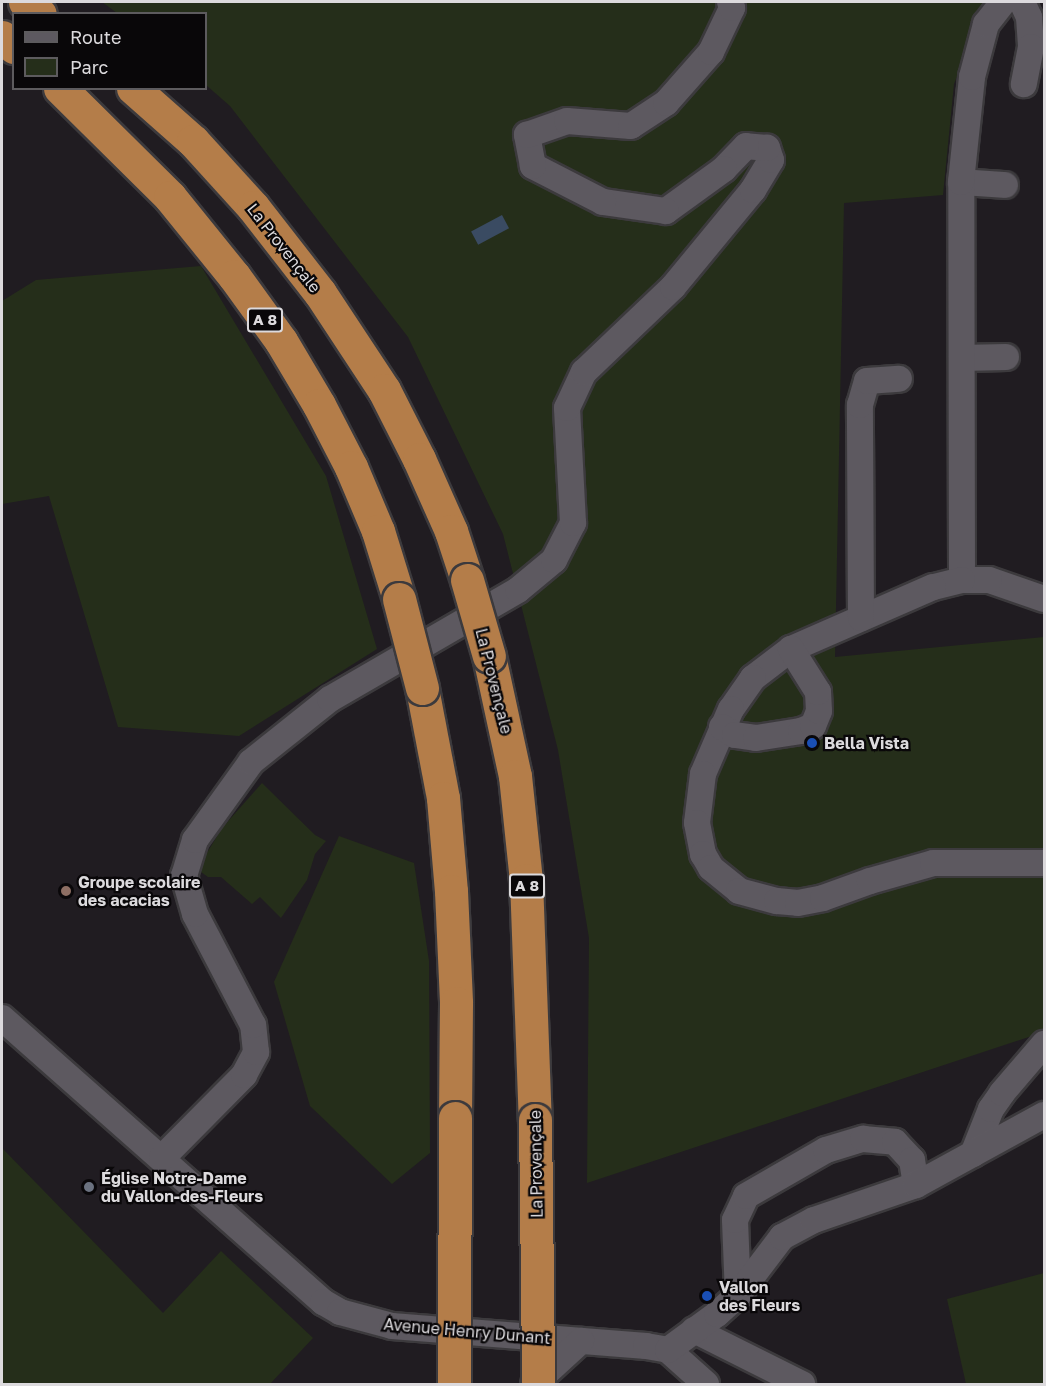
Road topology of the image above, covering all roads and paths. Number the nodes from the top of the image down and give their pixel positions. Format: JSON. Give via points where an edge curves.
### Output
{"nodes":[{"id":1,"x":25,"y":2,"type":"edge"},
{"id":2,"x":730,"y":2,"type":"edge"},
{"id":3,"x":1003,"y":2,"type":"edge"},
{"id":4,"x":1022,"y":2,"type":"edge"},
{"id":5,"x":38,"y":12,"type":"edge"},
{"id":6,"x":1024,"y":84,"type":"dead end"},
{"id":7,"x":62,"y":90,"type":"edge"},
{"id":8,"x":135,"y":90,"type":"edge"},
{"id":9,"x":961,"y":182,"type":"junction"},
{"id":10,"x":1005,"y":185,"type":"dead end"},
{"id":11,"x":1006,"y":357,"type":"dead end"},
{"id":12,"x":962,"y":358,"type":"junction"},
{"id":13,"x":899,"y":379,"type":"dead end"},
{"id":14,"x":962,"y":580,"type":"junction"},
{"id":15,"x":1044,"y":599,"type":"edge"},
{"id":16,"x":861,"y":618,"type":"junction"},
{"id":17,"x":791,"y":649,"type":"junction"},
{"id":18,"x":722,"y":728,"type":"junction"},
{"id":19,"x":1044,"y":862,"type":"edge"},
{"id":20,"x":2,"y":1018,"type":"edge"},
{"id":21,"x":1044,"y":1044,"type":"edge"},
{"id":22,"x":1044,"y":1116,"type":"edge"},
{"id":23,"x":973,"y":1154,"type":"junction"},
{"id":24,"x":162,"y":1158,"type":"junction"},
{"id":25,"x":916,"y":1185,"type":"junction"},
{"id":26,"x":738,"y":1295,"type":"junction"},
{"id":27,"x":694,"y":1330,"type":"junction"},
{"id":28,"x":581,"y":1341,"type":"junction"},
{"id":29,"x":668,"y":1350,"type":"junction"},
{"id":30,"x":454,"y":1384,"type":"edge"},
{"id":31,"x":536,"y":1384,"type":"edge"},
{"id":32,"x":706,"y":1384,"type":"edge"},
{"id":33,"x":802,"y":1384,"type":"edge"}],
"edges":[{"from":1,"to":5,"type":"highway"},
{"from":2,"to":24,"type":"street","via":[[732,8],[711,52],[666,103],[648,115],[631,126],[567,121],[527,135],[533,166],[603,202],[666,211],[724,169],[747,146],[767,148],[771,160],[753,190],[673,287],[584,372],[567,408],[573,523],[554,560],[518,590],[330,699],[251,762],[195,840],[184,876],[195,914],[253,1024],[256,1052],[244,1075]]},
{"from":3,"to":9,"type":"street","via":[[986,24],[972,77]]},
{"from":4,"to":6,"type":"street","via":[[1029,17],[1031,47]]},
{"from":7,"to":30,"type":"highway","number":"A 8","bridge":true,"via":[[170,197],[281,341],[351,467],[378,531],[399,599],[422,688],[443,798],[451,891],[456,1003]]},
{"from":8,"to":31,"type":"highway","name":"La Provençale","number":"A 8","bridge":true,"via":[[193,141],[320,293],[384,390],[420,459],[467,580],[489,656],[515,776],[526,880],[535,1120]]},
{"from":9,"to":10,"type":"street"},
{"from":9,"to":12,"type":"street"},
{"from":11,"to":12,"type":"street"},
{"from":12,"to":14,"type":"street"},
{"from":13,"to":16,"type":"street","via":[[867,381],[860,405]]},
{"from":14,"to":15,"type":"street","via":[[989,580]]},
{"from":14,"to":16,"type":"street","via":[[933,587]]},
{"from":16,"to":17,"type":"street"},
{"from":17,"to":18,"type":"street","via":[[753,678]]},
{"from":17,"to":18,"type":"street","via":[[818,692],[819,711],[813,726],[756,738],[735,735]]},
{"from":18,"to":19,"type":"street","via":[[703,774],[697,823],[703,854],[711,868],[739,891],[798,903],[933,863]]},
{"from":20,"to":24,"type":"street","name":"Avenue Henry Dunant"},
{"from":21,"to":23,"type":"street","via":[[991,1109]]},
{"from":22,"to":23,"type":"street"},
{"from":23,"to":25,"type":"street"},
{"from":24,"to":28,"type":"street","name":"Avenue Henry Dunant","via":[[323,1302],[340,1312],[392,1326]]},
{"from":25,"to":26,"type":"street","via":[[814,1220],[782,1237]]},
{"from":25,"to":26,"type":"street","via":[[912,1160],[895,1142],[863,1139],[826,1150],[746,1196],[735,1220]]},
{"from":26,"to":27,"type":"street"},
{"from":27,"to":29,"type":"street"},
{"from":27,"to":33,"type":"street"},
{"from":28,"to":29,"type":"street","name":"Avenue Henry Dunant"},
{"from":28,"to":31,"type":"street"},
{"from":29,"to":32,"type":"street"}]}
